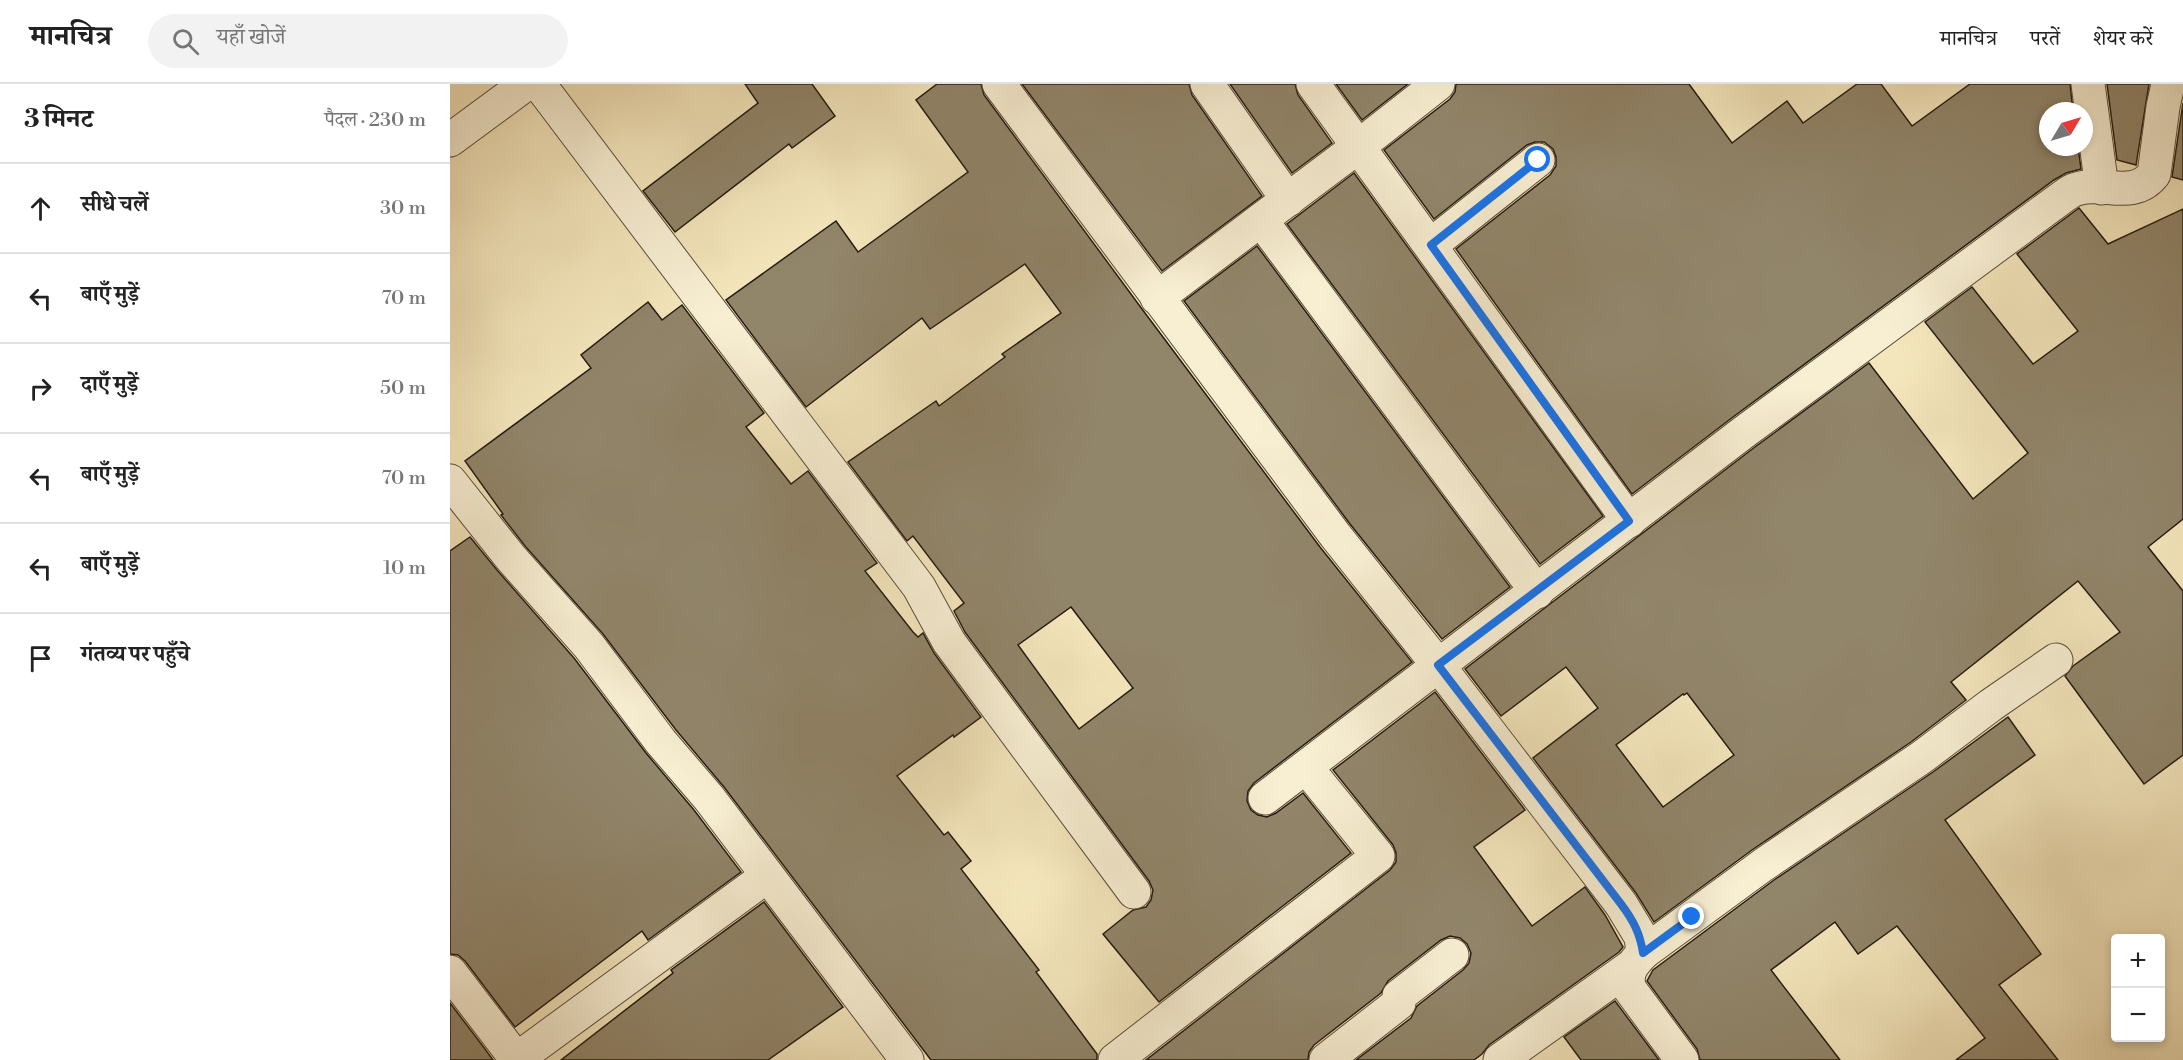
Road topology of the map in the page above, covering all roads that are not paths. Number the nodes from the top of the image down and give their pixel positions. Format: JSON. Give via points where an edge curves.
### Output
{"nodes":[{"id":1,"x":526,"y":84,"type":"edge"},
{"id":2,"x":539,"y":84,"type":"edge"},
{"id":3,"x":999,"y":84,"type":"edge"},
{"id":4,"x":1207,"y":84,"type":"edge"},
{"id":5,"x":1313,"y":84,"type":"edge"},
{"id":6,"x":1438,"y":84,"type":"edge"},
{"id":7,"x":2088,"y":84,"type":"edge"},
{"id":8,"x":2168,"y":84,"type":"edge"},
{"id":9,"x":450,"y":140,"type":"edge"},
{"id":10,"x":1359,"y":146,"type":"junction"},
{"id":11,"x":1538,"y":160,"type":"dead end"},
{"id":12,"x":2102,"y":188,"type":"junction"},
{"id":13,"x":1288,"y":200,"type":"junction"},
{"id":14,"x":1261,"y":220,"type":"junction"},
{"id":15,"x":1431,"y":245,"type":"junction"},
{"id":16,"x":1157,"y":298,"type":"junction"},
{"id":17,"x":450,"y":481,"type":"edge"},
{"id":18,"x":1629,"y":521,"type":"junction"},
{"id":19,"x":1537,"y":592,"type":"junction"},
{"id":20,"x":2056,"y":660,"type":"dead end"},
{"id":21,"x":1438,"y":665,"type":"junction"},
{"id":22,"x":1306,"y":767,"type":"junction"},
{"id":23,"x":1264,"y":798,"type":"dead end"},
{"id":24,"x":767,"y":876,"type":"junction"},
{"id":25,"x":1134,"y":892,"type":"dead end"},
{"id":26,"x":1452,"y":955,"type":"dead end"},
{"id":27,"x":1636,"y":960,"type":"junction"},
{"id":28,"x":450,"y":972,"type":"edge"},
{"id":29,"x":517,"y":1060,"type":"edge"},
{"id":30,"x":907,"y":1060,"type":"edge"},
{"id":31,"x":1115,"y":1060,"type":"edge"},
{"id":32,"x":1326,"y":1060,"type":"edge"},
{"id":33,"x":1500,"y":1060,"type":"edge"},
{"id":34,"x":1682,"y":1060,"type":"edge"}],
"edges":[{"from":1,"to":9,"type":"street"},
{"from":2,"to":25,"type":"street","via":[[919,587],[949,642]]},
{"from":3,"to":16,"type":"street"},
{"from":4,"to":13,"type":"street"},
{"from":5,"to":10,"type":"street"},
{"from":6,"to":10,"type":"street"},
{"from":7,"to":12,"type":"street"},
{"from":8,"to":12,"type":"street","via":[[2154,174],[2140,186]]},
{"from":10,"to":13,"type":"street"},
{"from":10,"to":15,"type":"street"},
{"from":11,"to":15,"type":"street"},
{"from":12,"to":18,"type":"street","via":[[2077,189],[2064,196]]},
{"from":13,"to":14,"type":"street"},
{"from":14,"to":16,"type":"street"},
{"from":14,"to":19,"type":"street"},
{"from":15,"to":18,"type":"street"},
{"from":16,"to":21,"type":"street"},
{"from":17,"to":24,"type":"street","via":[[589,646]]},
{"from":18,"to":19,"type":"street"},
{"from":19,"to":21,"type":"street"},
{"from":20,"to":27,"type":"street","via":[[1763,865]]},
{"from":21,"to":22,"type":"street"},
{"from":21,"to":27,"type":"street","via":[[1633,920],[1641,936]]},
{"from":22,"to":23,"type":"street"},
{"from":22,"to":31,"type":"street","via":[[1378,856]]},
{"from":24,"to":29,"type":"street"},
{"from":24,"to":30,"type":"street"},
{"from":26,"to":32,"type":"street","via":[[1400,996],[1399,1004]]},
{"from":27,"to":33,"type":"street"},
{"from":27,"to":34,"type":"street","via":[[1627,978],[1629,988]]},
{"from":28,"to":29,"type":"street"}]}
